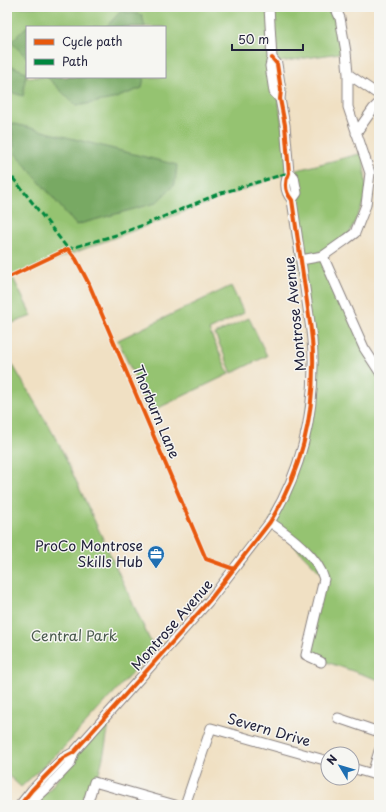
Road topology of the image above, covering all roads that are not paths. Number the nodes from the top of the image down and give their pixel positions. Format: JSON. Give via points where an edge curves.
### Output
{"nodes":[{"id":1,"x":269,"y":7,"type":"edge"},
{"id":2,"x":336,"y":7,"type":"edge"},
{"id":3,"x":348,"y":74,"type":"junction"},
{"id":4,"x":379,"y":95,"type":"edge"},
{"id":5,"x":379,"y":103,"type":"edge"},
{"id":6,"x":356,"y":133,"type":"junction"},
{"id":7,"x":323,"y":256,"type":"junction"},
{"id":8,"x":301,"y":260,"type":"junction"},
{"id":9,"x":379,"y":371,"type":"edge"},
{"id":10,"x":270,"y":522,"type":"junction"},
{"id":11,"x":321,"y":662,"type":"dead end"},
{"id":12,"x":338,"y":718,"type":"dead end"},
{"id":13,"x":379,"y":732,"type":"edge"},
{"id":14,"x":379,"y":751,"type":"edge"},
{"id":15,"x":74,"y":752,"type":"junction"},
{"id":16,"x":320,"y":759,"type":"edge"},
{"id":17,"x":360,"y":770,"type":"edge"},
{"id":18,"x":376,"y":775,"type":"edge"},
{"id":19,"x":20,"y":805,"type":"edge"},
{"id":20,"x":29,"y":805,"type":"edge"},
{"id":21,"x":87,"y":805,"type":"edge"},
{"id":22,"x":175,"y":805,"type":"edge"},
{"id":23,"x":185,"y":805,"type":"edge"}],
"edges":[{"from":1,"to":8,"type":"street","name":"Montrose Avenue","via":[[272,58],[270,66],[274,92],[280,99],[285,125],[289,173],[294,177],[297,193],[292,200]]},
{"from":2,"to":3,"type":"street"},
{"from":3,"to":4,"type":"street"},
{"from":3,"to":6,"type":"street","via":[[348,107]]},
{"from":5,"to":6,"type":"street"},
{"from":6,"to":7,"type":"street","via":[[370,173],[366,206],[355,233]]},
{"from":7,"to":8,"type":"street"},
{"from":7,"to":9,"type":"street","via":[[364,348]]},
{"from":8,"to":10,"type":"street","name":"Montrose Avenue","via":[[311,337],[312,396],[301,455],[285,495]]},
{"from":10,"to":11,"type":"street","via":[[302,547],[321,569],[324,579],[306,655]]},
{"from":10,"to":15,"type":"street","name":"Montrose Avenue","via":[[209,601]]},
{"from":12,"to":13,"type":"street"},
{"from":14,"to":18,"type":"street"},
{"from":15,"to":19,"type":"street","name":"Montrose Avenue","via":[[63,758]]},
{"from":15,"to":20,"type":"street","name":"Montrose Avenue","via":[[70,764]]},
{"from":16,"to":23,"type":"street","name":"Severn Drive","via":[[211,728]]},
{"from":17,"to":18,"type":"street"},
{"from":21,"to":22,"type":"street","via":[[94,782]]}]}
